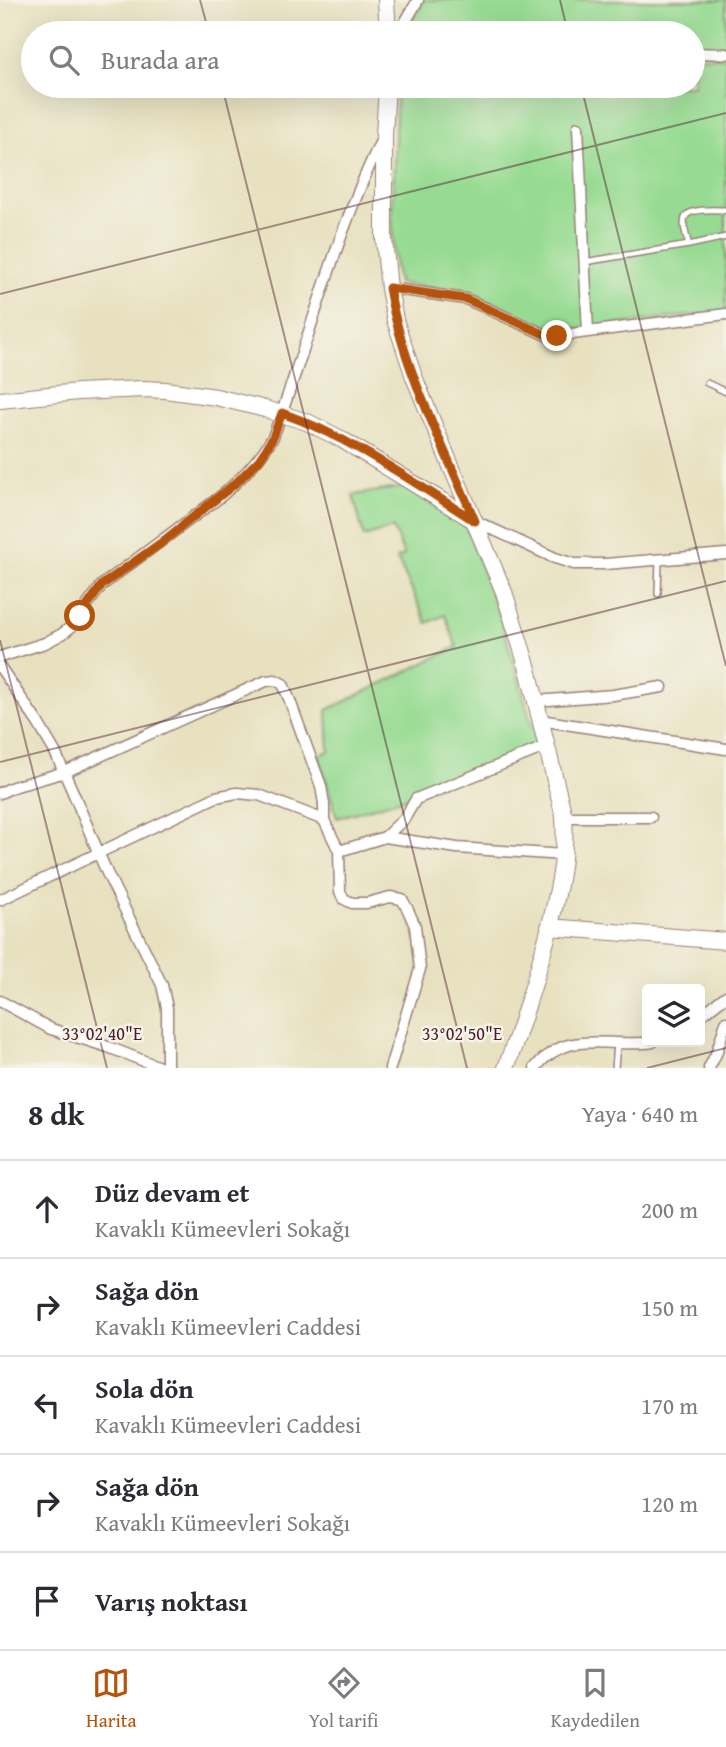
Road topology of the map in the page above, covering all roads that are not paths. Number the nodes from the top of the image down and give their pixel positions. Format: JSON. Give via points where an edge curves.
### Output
{"nodes":[{"id":1,"x":386,"y":0,"type":"edge"},
{"id":2,"x":418,"y":0,"type":"edge"},
{"id":3,"x":387,"y":21,"type":"edge"},
{"id":4,"x":406,"y":21,"type":"edge"},
{"id":5,"x":705,"y":53,"type":"edge"},
{"id":6,"x":726,"y":54,"type":"edge"},
{"id":7,"x":386,"y":98,"type":"edge"},
{"id":8,"x":578,"y":127,"type":"dead end"},
{"id":9,"x":384,"y":135,"type":"junction"},
{"id":10,"x":726,"y":210,"type":"edge"},
{"id":11,"x":726,"y":237,"type":"edge"},
{"id":12,"x":689,"y":245,"type":"junction"},
{"id":13,"x":583,"y":262,"type":"junction"},
{"id":14,"x":389,"y":288,"type":"junction"},
{"id":15,"x":726,"y":314,"type":"edge"},
{"id":16,"x":587,"y":332,"type":"junction"},
{"id":17,"x":707,"y":383,"type":"dead end"},
{"id":18,"x":726,"y":392,"type":"edge"},
{"id":19,"x":0,"y":400,"type":"edge"},
{"id":20,"x":282,"y":413,"type":"junction"},
{"id":21,"x":475,"y":521,"type":"junction"},
{"id":22,"x":726,"y":554,"type":"edge"},
{"id":23,"x":659,"y":559,"type":"junction"},
{"id":24,"x":658,"y":594,"type":"dead end"},
{"id":25,"x":0,"y":657,"type":"edge"},
{"id":26,"x":0,"y":667,"type":"edge"},
{"id":27,"x":662,"y":687,"type":"dead end"},
{"id":28,"x":536,"y":701,"type":"junction"},
{"id":29,"x":540,"y":720,"type":"junction"},
{"id":30,"x":547,"y":746,"type":"junction"},
{"id":31,"x":726,"y":749,"type":"edge"},
{"id":32,"x":64,"y":772,"type":"junction"},
{"id":33,"x":0,"y":793,"type":"edge"},
{"id":34,"x":564,"y":817,"type":"junction"},
{"id":35,"x":651,"y":817,"type":"dead end"},
{"id":36,"x":324,"y":820,"type":"junction"},
{"id":37,"x":385,"y":837,"type":"junction"},
{"id":38,"x":339,"y":851,"type":"junction"},
{"id":39,"x":99,"y":854,"type":"junction"},
{"id":40,"x":564,"y":855,"type":"junction"},
{"id":41,"x":0,"y":900,"type":"edge"},
{"id":42,"x":549,"y":927,"type":"junction"},
{"id":43,"x":726,"y":941,"type":"edge"},
{"id":44,"x":726,"y":996,"type":"edge"},
{"id":45,"x":0,"y":1001,"type":"edge"},
{"id":46,"x":705,"y":1012,"type":"edge"},
{"id":47,"x":726,"y":1022,"type":"edge"},
{"id":48,"x":642,"y":1042,"type":"edge"},
{"id":49,"x":617,"y":1043,"type":"junction"},
{"id":50,"x":164,"y":1068,"type":"edge"},
{"id":51,"x":390,"y":1068,"type":"edge"},
{"id":52,"x":506,"y":1068,"type":"edge"},
{"id":53,"x":535,"y":1068,"type":"edge"},
{"id":54,"x":615,"y":1068,"type":"edge"},
{"id":55,"x":709,"y":1068,"type":"edge"}],
"edges":[{"from":1,"to":3,"type":"street"},
{"from":2,"to":4,"type":"street"},
{"from":5,"to":6,"type":"street"},
{"from":7,"to":9,"type":"street"},
{"from":8,"to":13,"type":"street"},
{"from":9,"to":14,"type":"street"},
{"from":9,"to":20,"type":"street","via":[[337,246]]},
{"from":10,"to":12,"type":"lane","via":[[687,215]]},
{"from":11,"to":12,"type":"lane"},
{"from":12,"to":13,"type":"lane"},
{"from":13,"to":16,"type":"street"},
{"from":14,"to":16,"type":"street","via":[[466,299],[546,335]]},
{"from":14,"to":21,"type":"street","via":[[414,377]]},
{"from":15,"to":16,"type":"street"},
{"from":17,"to":18,"type":"lane"},
{"from":19,"to":20,"type":"street","via":[[154,390],[216,397]]},
{"from":20,"to":21,"type":"street","via":[[341,439]]},
{"from":20,"to":25,"type":"street","via":[[259,460],[195,517],[102,585],[71,627],[46,643]]},
{"from":21,"to":23,"type":"street","via":[[574,564]]},
{"from":21,"to":28,"type":"street","via":[[504,592]]},
{"from":22,"to":23,"type":"street"},
{"from":23,"to":24,"type":"lane"},
{"from":26,"to":32,"type":"street","via":[[47,736]]},
{"from":27,"to":28,"type":"street"},
{"from":28,"to":29,"type":"street"},
{"from":29,"to":30,"type":"street"},
{"from":29,"to":31,"type":"street"},
{"from":30,"to":34,"type":"street"},
{"from":30,"to":37,"type":"street","via":[[416,799]]},
{"from":32,"to":33,"type":"street"},
{"from":32,"to":36,"type":"street","via":[[275,680],[290,701],[321,786]]},
{"from":32,"to":39,"type":"street"},
{"from":34,"to":35,"type":"street"},
{"from":34,"to":40,"type":"street"},
{"from":36,"to":38,"type":"street"},
{"from":36,"to":39,"type":"street","via":[[259,794],[237,793],[216,797]]},
{"from":37,"to":38,"type":"street"},
{"from":37,"to":40,"type":"street","via":[[457,848]]},
{"from":38,"to":51,"type":"street","via":[[344,899],[367,903],[402,899],[415,926],[420,969]]},
{"from":39,"to":41,"type":"street"},
{"from":39,"to":50,"type":"street","via":[[162,985],[167,1007]]},
{"from":40,"to":42,"type":"street"},
{"from":42,"to":43,"type":"street"},
{"from":42,"to":52,"type":"street"},
{"from":44,"to":46,"type":"street"},
{"from":45,"to":50,"type":"street","via":[[51,1029]]},
{"from":47,"to":55,"type":"street"},
{"from":48,"to":49,"type":"street"},
{"from":49,"to":53,"type":"street","via":[[574,1042],[545,1056]]},
{"from":49,"to":54,"type":"lane"}]}
